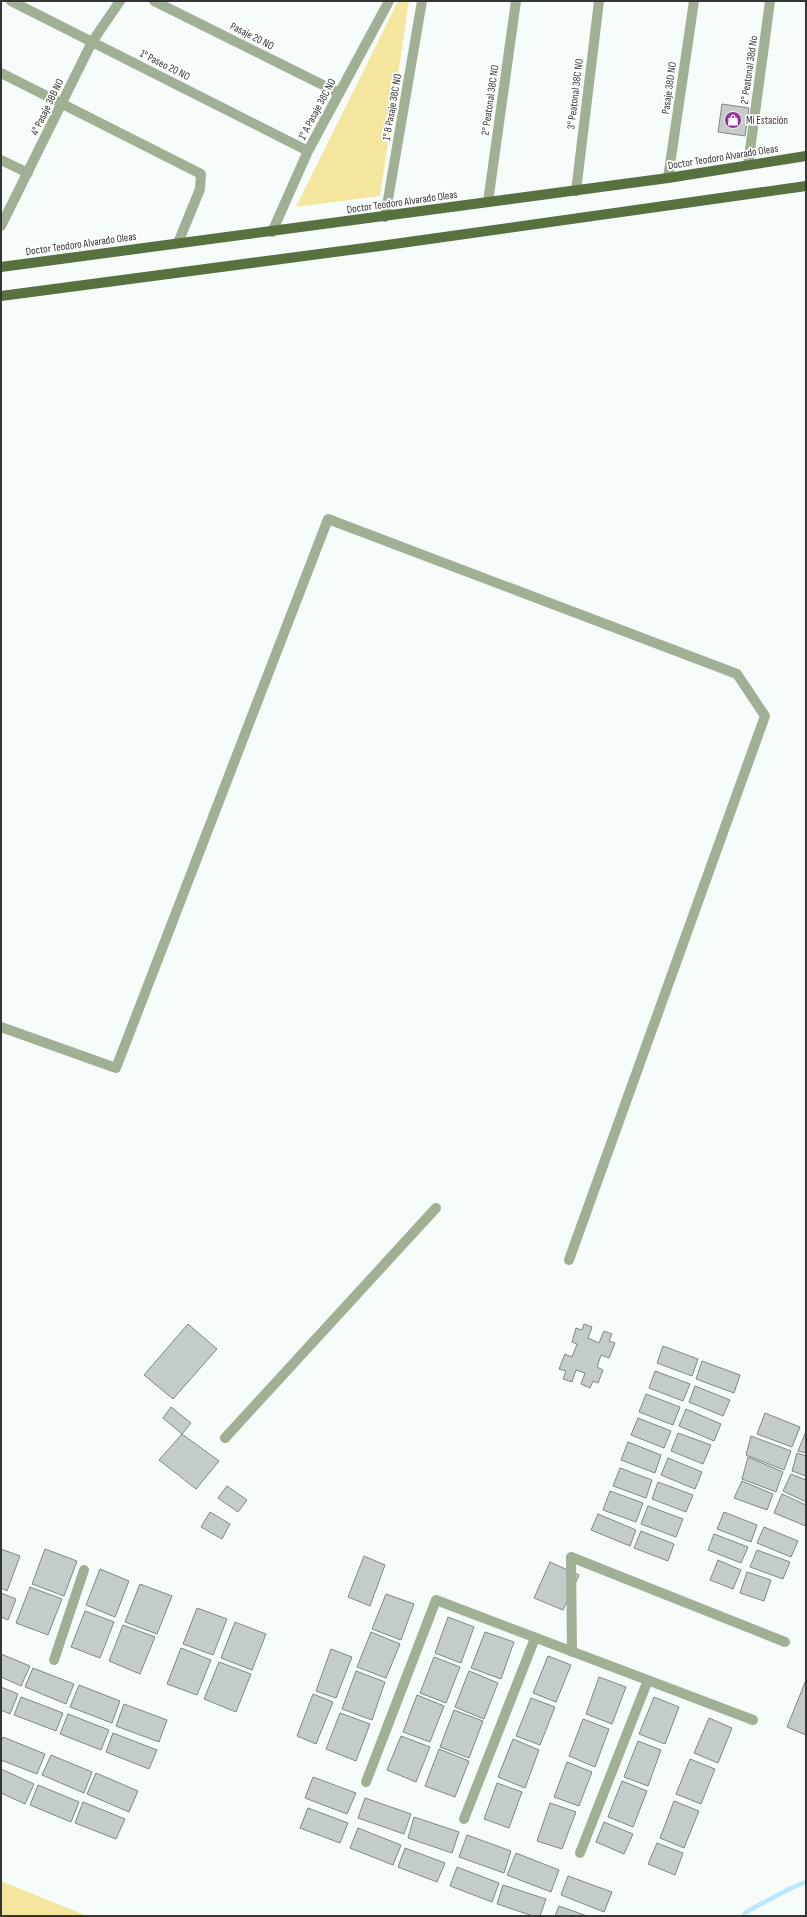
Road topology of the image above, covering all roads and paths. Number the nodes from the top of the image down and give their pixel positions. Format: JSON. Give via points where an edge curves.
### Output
{"nodes":[{"id":1,"x":11,"y":1,"type":"edge"},
{"id":2,"x":120,"y":1,"type":"edge"},
{"id":3,"x":154,"y":1,"type":"edge"},
{"id":4,"x":389,"y":1,"type":"edge"},
{"id":5,"x":422,"y":1,"type":"edge"},
{"id":6,"x":516,"y":1,"type":"edge"},
{"id":7,"x":600,"y":1,"type":"edge"},
{"id":8,"x":694,"y":1,"type":"edge"},
{"id":9,"x":770,"y":1,"type":"edge"},
{"id":10,"x":92,"y":42,"type":"junction"},
{"id":11,"x":1,"y":73,"type":"edge"},
{"id":12,"x":339,"y":93,"type":"junction"},
{"id":13,"x":62,"y":103,"type":"junction"},
{"id":14,"x":308,"y":151,"type":"junction"},
{"id":15,"x":806,"y":156,"type":"edge"},
{"id":16,"x":1,"y":160,"type":"edge"},
{"id":17,"x":748,"y":165,"type":"junction"},
{"id":18,"x":28,"y":173,"type":"junction"},
{"id":19,"x":668,"y":178,"type":"junction"},
{"id":20,"x":806,"y":186,"type":"edge"},
{"id":21,"x":576,"y":191,"type":"junction"},
{"id":22,"x":488,"y":202,"type":"junction"},
{"id":23,"x":385,"y":217,"type":"junction"},
{"id":24,"x":1,"y":226,"type":"edge"},
{"id":25,"x":272,"y":232,"type":"junction"},
{"id":26,"x":178,"y":243,"type":"junction"},
{"id":27,"x":1,"y":267,"type":"edge"},
{"id":28,"x":1,"y":296,"type":"edge"},
{"id":29,"x":1,"y":1027,"type":"edge"},
{"id":30,"x":436,"y":1208,"type":"dead end"},
{"id":31,"x":569,"y":1260,"type":"dead end"},
{"id":32,"x":225,"y":1438,"type":"dead end"},
{"id":33,"x":84,"y":1570,"type":"dead end"},
{"id":34,"x":535,"y":1638,"type":"junction"},
{"id":35,"x":785,"y":1642,"type":"dead end"},
{"id":36,"x":572,"y":1652,"type":"junction"},
{"id":37,"x":54,"y":1660,"type":"dead end"},
{"id":38,"x":648,"y":1680,"type":"junction"},
{"id":39,"x":753,"y":1720,"type":"dead end"},
{"id":40,"x":366,"y":1782,"type":"dead end"},
{"id":41,"x":464,"y":1819,"type":"dead end"},
{"id":42,"x":580,"y":1853,"type":"dead end"}],
"edges":[{"from":1,"to":10,"type":"street","name":"1° Paseo 20 NO"},
{"from":2,"to":10,"type":"street","name":"4° Pasaje 38B NO"},
{"from":3,"to":12,"type":"street","name":"Pasaje 20 NO"},
{"from":4,"to":12,"type":"street","name":"1° A Pasaje 38C NO"},
{"from":5,"to":23,"type":"street","name":"1° B Pasaje 38C NO"},
{"from":6,"to":22,"type":"street","name":"2° Peatonal 38C NO"},
{"from":7,"to":21,"type":"street","name":"3° Peatonal 38C NO"},
{"from":8,"to":19,"type":"street","name":"Pasaje 38D NO"},
{"from":9,"to":17,"type":"street","name":"2° Peatonal 38d No"},
{"from":10,"to":13,"type":"street","name":"4° Pasaje 38B NO"},
{"from":10,"to":14,"type":"street","name":"1° Paseo 20 NO"},
{"from":11,"to":13,"type":"street"},
{"from":12,"to":14,"type":"street","name":"1° A Pasaje 38C NO"},
{"from":13,"to":18,"type":"street","name":"4° Pasaje 38B NO"},
{"from":13,"to":26,"type":"street","via":[[201,174],[200,189]]},
{"from":14,"to":25,"type":"street","name":"1° A Pasaje 38C NO"},
{"from":15,"to":17,"type":"main road","name":"Doctor Teodoro Alvarado Oleas"},
{"from":16,"to":18,"type":"street"},
{"from":17,"to":19,"type":"main road","name":"Doctor Teodoro Alvarado Oleas"},
{"from":18,"to":24,"type":"street","name":"4° Pasaje 38B NO"},
{"from":19,"to":21,"type":"main road","name":"Doctor Teodoro Alvarado Oleas"},
{"from":20,"to":28,"type":"main road"},
{"from":21,"to":22,"type":"main road","name":"Doctor Teodoro Alvarado Oleas"},
{"from":22,"to":23,"type":"main road","name":"Doctor Teodoro Alvarado Oleas"},
{"from":23,"to":25,"type":"main road","name":"Doctor Teodoro Alvarado Oleas"},
{"from":25,"to":26,"type":"main road","name":"Doctor Teodoro Alvarado Oleas"},
{"from":26,"to":27,"type":"main road","name":"Doctor Teodoro Alvarado Oleas"},
{"from":29,"to":31,"type":"street","via":[[116,1068],[328,519],[737,674],[765,716]]},
{"from":30,"to":32,"type":"street"},
{"from":33,"to":37,"type":"street"},
{"from":34,"to":36,"type":"street"},
{"from":34,"to":40,"type":"street","via":[[436,1600]]},
{"from":34,"to":41,"type":"street"},
{"from":35,"to":36,"type":"street","via":[[571,1557]]},
{"from":36,"to":38,"type":"street"},
{"from":38,"to":39,"type":"street"},
{"from":38,"to":42,"type":"street"}]}
